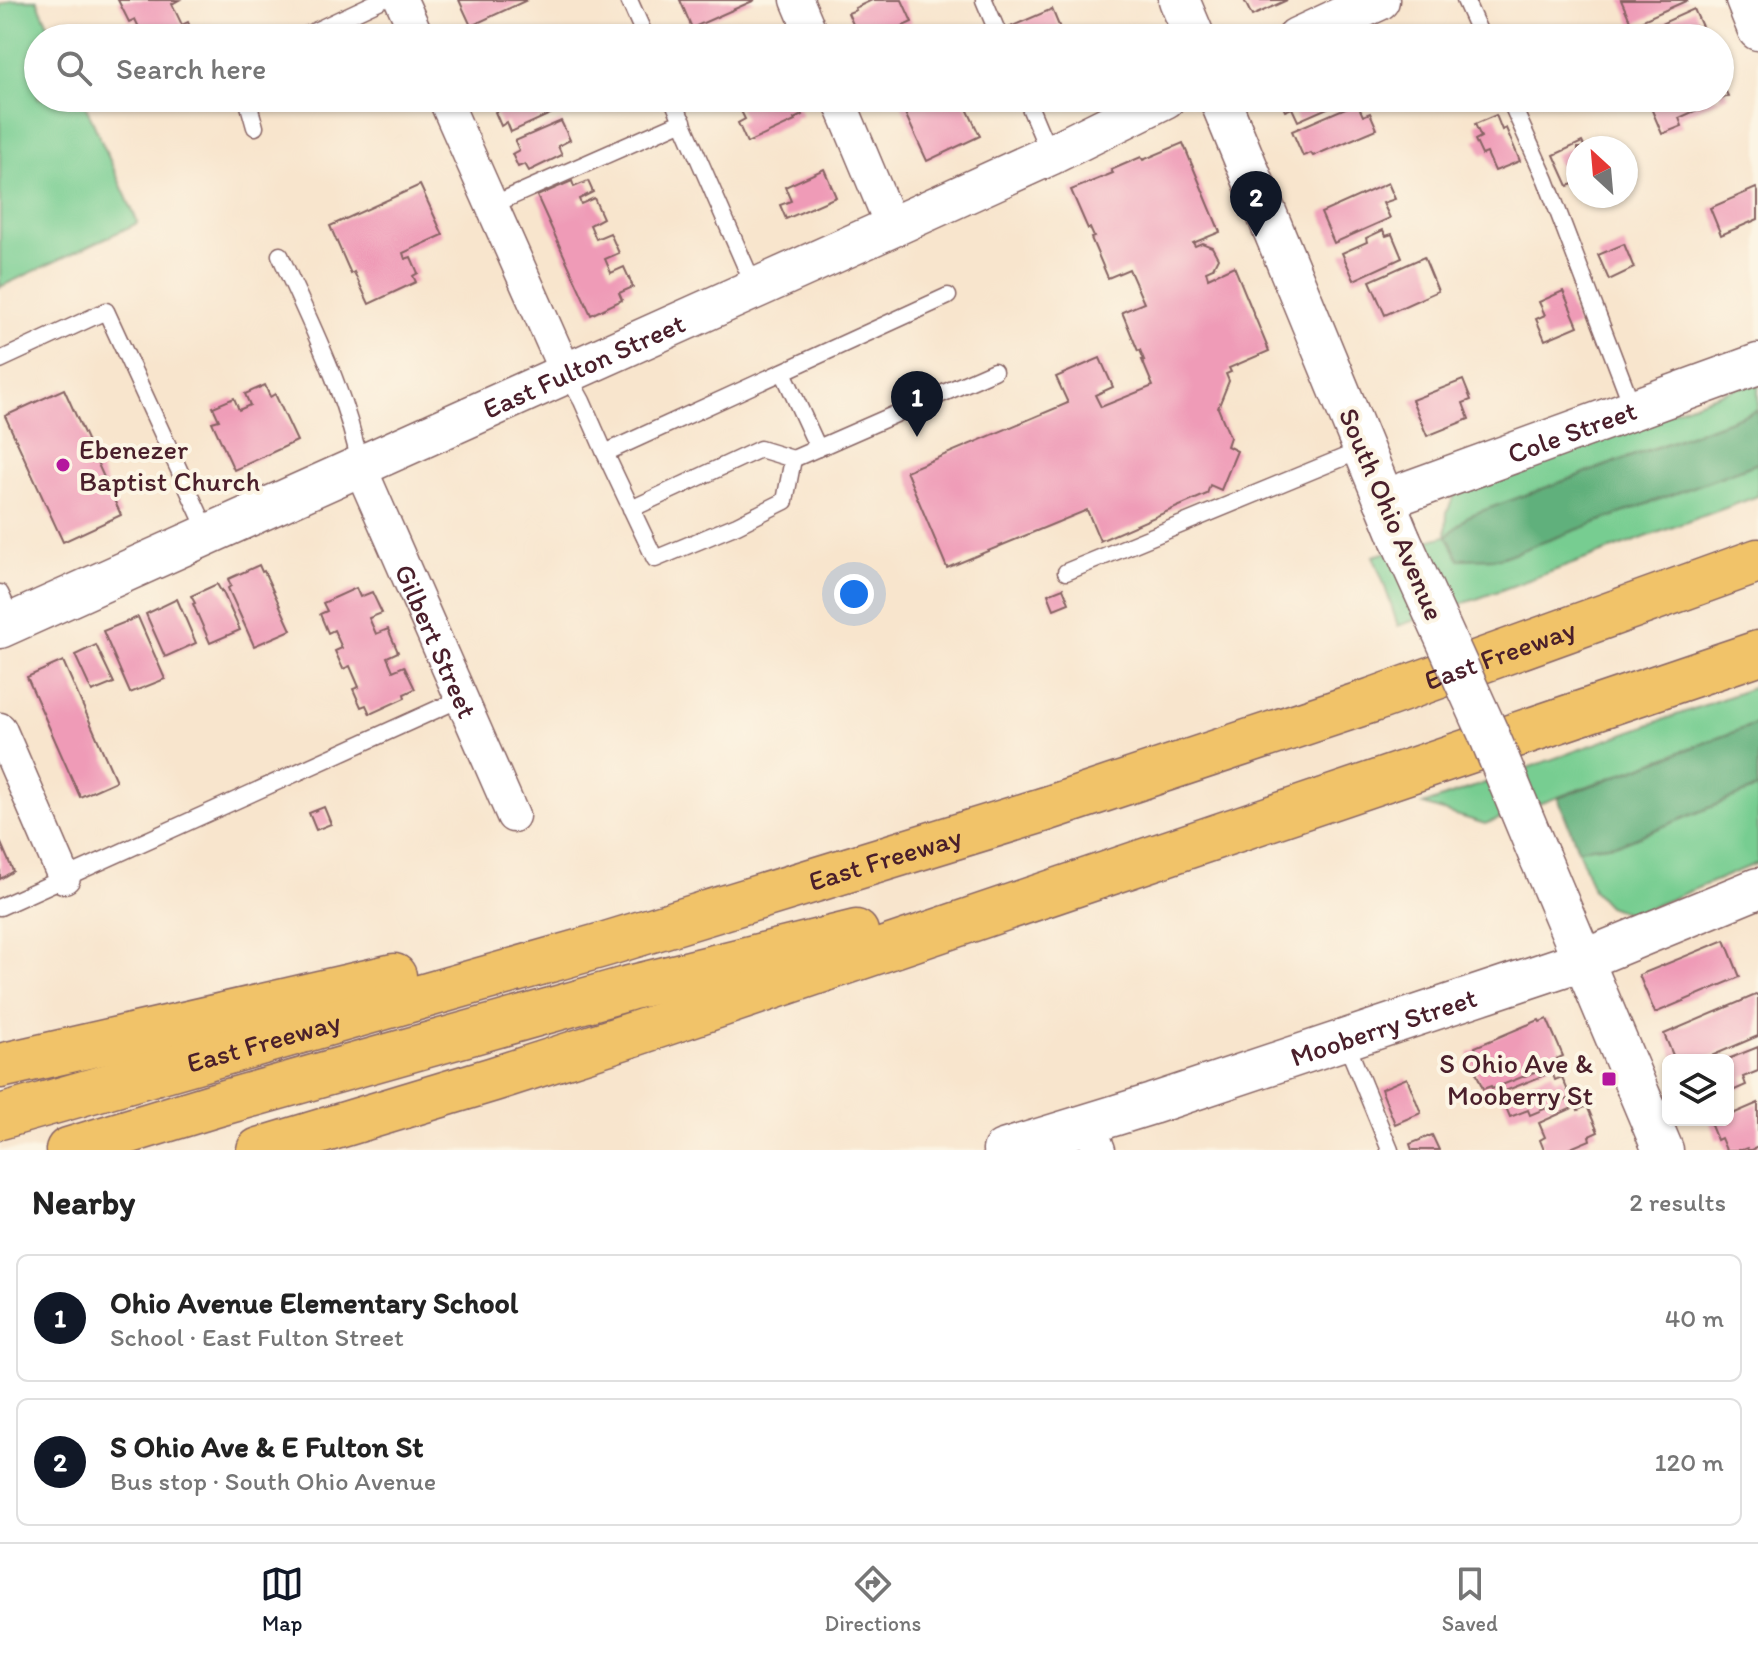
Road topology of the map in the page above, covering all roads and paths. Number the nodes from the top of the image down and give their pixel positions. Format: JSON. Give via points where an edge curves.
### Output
{"nodes":[{"id":1,"x":381,"y":0,"type":"edge"},
{"id":2,"x":401,"y":0,"type":"edge"},
{"id":3,"x":629,"y":0,"type":"edge"},
{"id":4,"x":797,"y":0,"type":"edge"},
{"id":5,"x":984,"y":0,"type":"edge"},
{"id":6,"x":1179,"y":0,"type":"edge"},
{"id":7,"x":1379,"y":0,"type":"edge"},
{"id":8,"x":1465,"y":0,"type":"edge"},
{"id":9,"x":1746,"y":0,"type":"edge"},
{"id":10,"x":330,"y":24,"type":"edge"},
{"id":11,"x":412,"y":24,"type":"edge"},
{"id":12,"x":640,"y":24,"type":"edge"},
{"id":13,"x":807,"y":24,"type":"edge"},
{"id":14,"x":994,"y":24,"type":"edge"},
{"id":15,"x":1189,"y":24,"type":"edge"},
{"id":16,"x":1327,"y":24,"type":"edge"},
{"id":17,"x":1476,"y":24,"type":"edge"},
{"id":18,"x":1758,"y":30,"type":"edge"},
{"id":19,"x":252,"y":112,"type":"edge"},
{"id":20,"x":450,"y":112,"type":"edge"},
{"id":21,"x":679,"y":112,"type":"edge"},
{"id":22,"x":844,"y":112,"type":"edge"},
{"id":23,"x":1032,"y":112,"type":"edge"},
{"id":24,"x":1137,"y":112,"type":"edge"},
{"id":25,"x":1225,"y":112,"type":"edge"},
{"id":26,"x":1515,"y":112,"type":"edge"},
{"id":27,"x":683,"y":121,"type":"junction"},
{"id":28,"x":255,"y":127,"type":"dead end"},
{"id":29,"x":1050,"y":155,"type":"junction"},
{"id":30,"x":492,"y":205,"type":"junction"},
{"id":31,"x":892,"y":227,"type":"junction"},
{"id":32,"x":280,"y":255,"type":"dead end"},
{"id":33,"x":755,"y":288,"type":"junction"},
{"id":34,"x":948,"y":296,"type":"dead end"},
{"id":35,"x":0,"y":360,"type":"edge"},
{"id":36,"x":1758,"y":364,"type":"edge"},
{"id":37,"x":994,"y":371,"type":"dead end"},
{"id":38,"x":783,"y":372,"type":"junction"},
{"id":39,"x":566,"y":373,"type":"junction"},
{"id":40,"x":1634,"y":409,"type":"junction"},
{"id":41,"x":818,"y":448,"type":"junction"},
{"id":42,"x":1364,"y":449,"type":"junction"},
{"id":43,"x":605,"y":453,"type":"junction"},
{"id":44,"x":793,"y":459,"type":"junction"},
{"id":45,"x":360,"y":467,"type":"junction"},
{"id":46,"x":1384,"y":500,"type":"junction"},
{"id":47,"x":631,"y":509,"type":"junction"},
{"id":48,"x":209,"y":535,"type":"junction"},
{"id":49,"x":1758,"y":561,"type":"edge"},
{"id":50,"x":1066,"y":572,"type":"dead end"},
{"id":51,"x":4,"y":615,"type":"edge"},
{"id":52,"x":1758,"y":653,"type":"edge"},
{"id":53,"x":462,"y":698,"type":"junction"},
{"id":54,"x":0,"y":729,"type":"edge"},
{"id":55,"x":513,"y":816,"type":"dead end"},
{"id":56,"x":1155,"y":858,"type":"junction"},
{"id":57,"x":64,"y":877,"type":"junction"},
{"id":58,"x":1758,"y":888,"type":"edge"},
{"id":59,"x":0,"y":907,"type":"edge"},
{"id":60,"x":606,"y":944,"type":"junction"},
{"id":61,"x":1583,"y":960,"type":"junction"},
{"id":62,"x":1345,"y":1040,"type":"junction"},
{"id":63,"x":0,"y":1066,"type":"edge"},
{"id":64,"x":0,"y":1117,"type":"edge"},
{"id":65,"x":1094,"y":1137,"type":"edge"},
{"id":66,"x":68,"y":1150,"type":"edge"},
{"id":67,"x":259,"y":1150,"type":"edge"},
{"id":68,"x":1003,"y":1150,"type":"edge"},
{"id":69,"x":1390,"y":1150,"type":"edge"},
{"id":70,"x":1663,"y":1150,"type":"edge"}],
"edges":[{"from":1,"to":10,"type":"lane"},
{"from":2,"to":11,"type":"street"},
{"from":3,"to":12,"type":"lane"},
{"from":4,"to":13,"type":"street"},
{"from":5,"to":14,"type":"lane"},
{"from":6,"to":15,"type":"street"},
{"from":7,"to":16,"type":"street"},
{"from":8,"to":17,"type":"lane"},
{"from":9,"to":18,"type":"street"},
{"from":19,"to":28,"type":"lane"},
{"from":20,"to":30,"type":"street"},
{"from":21,"to":27,"type":"lane"},
{"from":22,"to":31,"type":"street"},
{"from":23,"to":29,"type":"lane"},
{"from":24,"to":29,"type":"street","name":"East Fulton Street"},
{"from":25,"to":42,"type":"street","name":"South Ohio Avenue"},
{"from":26,"to":40,"type":"lane"},
{"from":27,"to":30,"type":"lane"},
{"from":27,"to":33,"type":"lane"},
{"from":29,"to":31,"type":"street","name":"East Fulton Street"},
{"from":30,"to":39,"type":"street"},
{"from":31,"to":33,"type":"street","name":"East Fulton Street"},
{"from":32,"to":45,"type":"lane","via":[[329,368]]},
{"from":33,"to":39,"type":"street","name":"East Fulton Street"},
{"from":34,"to":38,"type":"lane"},
{"from":35,"to":48,"type":"lane","via":[[106,311]]},
{"from":36,"to":40,"type":"street","name":"Cole Street"},
{"from":37,"to":41,"type":"lane"},
{"from":38,"to":41,"type":"lane"},
{"from":38,"to":43,"type":"lane"},
{"from":39,"to":43,"type":"lane"},
{"from":39,"to":45,"type":"street","name":"East Fulton Street"},
{"from":40,"to":46,"type":"street","name":"Cole Street"},
{"from":41,"to":44,"type":"lane"},
{"from":42,"to":46,"type":"street","name":"South Ohio Avenue"},
{"from":42,"to":50,"type":"lane"},
{"from":43,"to":47,"type":"lane"},
{"from":44,"to":47,"type":"lane","via":[[760,449]]},
{"from":44,"to":47,"type":"lane","via":[[785,501],[655,559]]},
{"from":45,"to":48,"type":"street","name":"East Fulton Street"},
{"from":45,"to":53,"type":"street","name":"Gilbert Street"},
{"from":46,"to":61,"type":"street","name":"South Ohio Avenue","bridge":true},
{"from":48,"to":51,"type":"street","name":"East Fulton Street"},
{"from":49,"to":60,"type":"highway","name":"East Freeway","via":[[1359,705],[1046,809]]},
{"from":52,"to":56,"type":"highway"},
{"from":53,"to":55,"type":"street","name":"Gilbert Street"},
{"from":53,"to":57,"type":"lane"},
{"from":54,"to":57,"type":"street"},
{"from":56,"to":66,"type":"highway","via":[[629,988]]},
{"from":56,"to":67,"type":"highway","via":[[637,1033]]},
{"from":57,"to":59,"type":"lane"},
{"from":58,"to":61,"type":"street","name":"Mooberry Street"},
{"from":60,"to":63,"type":"highway","via":[[472,959]]},
{"from":60,"to":64,"type":"highway","name":"East Freeway"},
{"from":61,"to":62,"type":"street","name":"Mooberry Street"},
{"from":61,"to":70,"type":"street","name":"South Ohio Avenue"},
{"from":62,"to":65,"type":"street","name":"Mooberry Street"},
{"from":62,"to":69,"type":"lane"},
{"from":65,"to":68,"type":"street","name":"Mooberry Street"}]}
